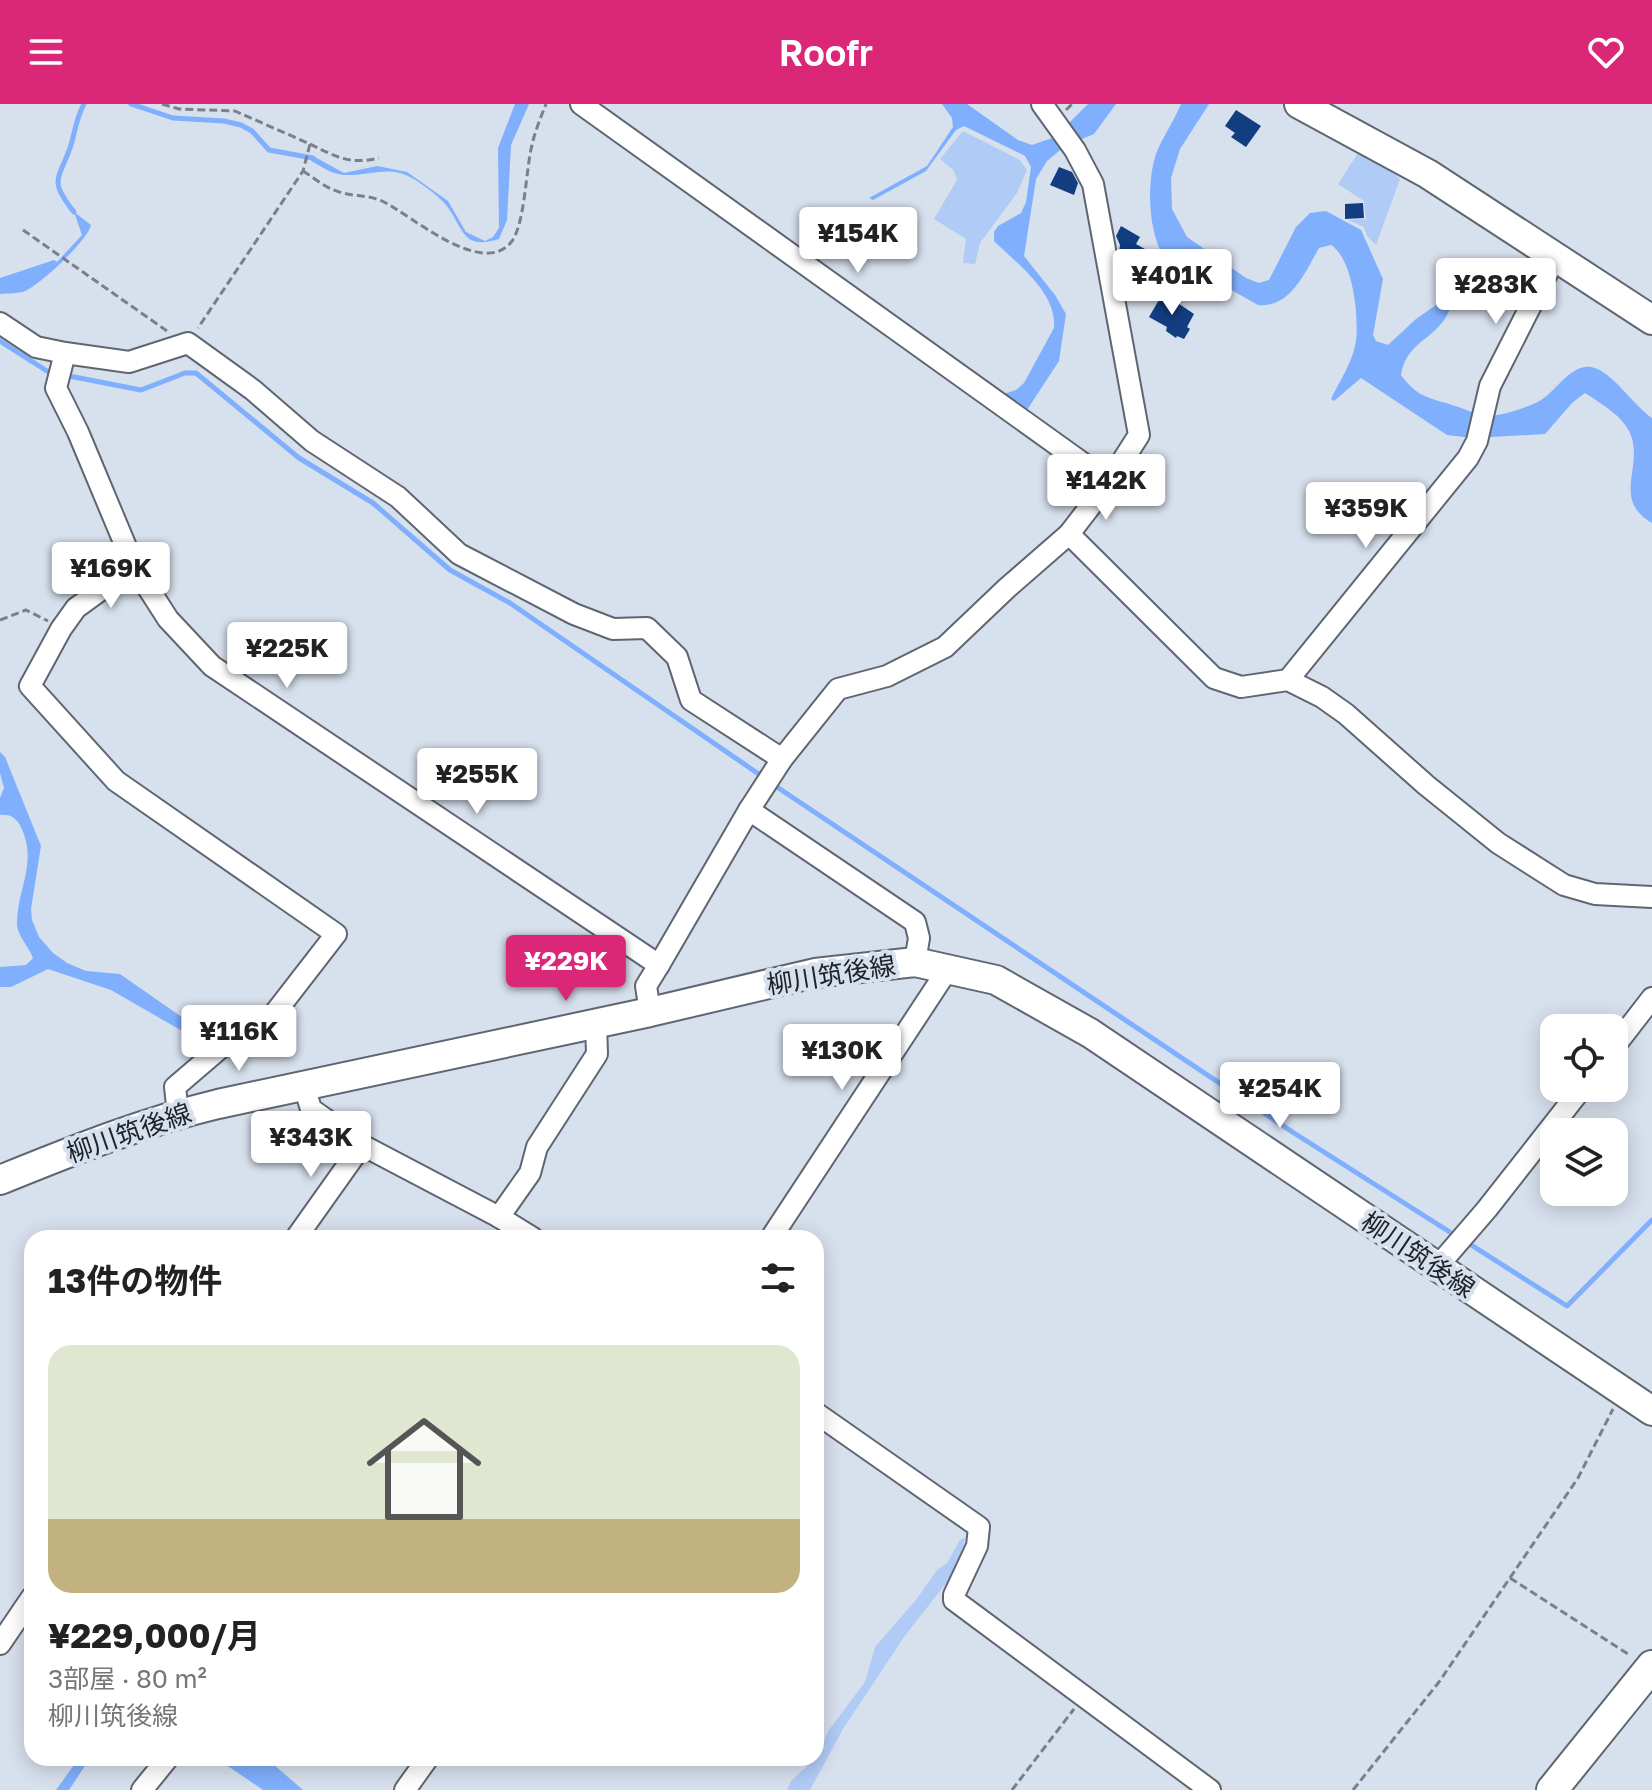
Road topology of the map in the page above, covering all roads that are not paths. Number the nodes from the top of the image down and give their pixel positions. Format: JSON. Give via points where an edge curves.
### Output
{"nodes":[{"id":1,"x":581,"y":104,"type":"edge"},
{"id":2,"x":1042,"y":104,"type":"edge"},
{"id":3,"x":1299,"y":104,"type":"edge"},
{"id":4,"x":1556,"y":256,"type":"junction"},
{"id":5,"x":1652,"y":320,"type":"edge"},
{"id":6,"x":0,"y":323,"type":"edge"},
{"id":7,"x":65,"y":353,"type":"junction"},
{"id":8,"x":1109,"y":482,"type":"junction"},
{"id":9,"x":1069,"y":534,"type":"junction"},
{"id":10,"x":134,"y":566,"type":"junction"},
{"id":11,"x":1288,"y":680,"type":"junction"},
{"id":12,"x":782,"y":759,"type":"junction"},
{"id":13,"x":749,"y":810,"type":"junction"},
{"id":14,"x":1652,"y":897,"type":"edge"},
{"id":15,"x":915,"y":962,"type":"junction"},
{"id":16,"x":659,"y":965,"type":"junction"},
{"id":17,"x":948,"y":969,"type":"junction"},
{"id":18,"x":1652,"y":998,"type":"edge"},
{"id":19,"x":650,"y":1012,"type":"junction"},
{"id":20,"x":596,"y":1023,"type":"junction"},
{"id":21,"x":1628,"y":1029,"type":"edge"},
{"id":22,"x":304,"y":1086,"type":"junction"},
{"id":23,"x":1571,"y":1102,"type":"edge"},
{"id":24,"x":178,"y":1114,"type":"junction"},
{"id":25,"x":362,"y":1145,"type":"junction"},
{"id":26,"x":0,"y":1180,"type":"edge"},
{"id":27,"x":499,"y":1217,"type":"junction"},
{"id":28,"x":302,"y":1230,"type":"edge"},
{"id":29,"x":520,"y":1230,"type":"edge"},
{"id":30,"x":776,"y":1230,"type":"edge"},
{"id":31,"x":1437,"y":1267,"type":"junction"},
{"id":32,"x":1652,"y":1411,"type":"edge"},
{"id":33,"x":824,"y":1419,"type":"edge"},
{"id":34,"x":24,"y":1610,"type":"edge"},
{"id":35,"x":0,"y":1644,"type":"edge"},
{"id":36,"x":1651,"y":1667,"type":"edge"},
{"id":37,"x":162,"y":1766,"type":"edge"},
{"id":38,"x":422,"y":1766,"type":"edge"},
{"id":39,"x":142,"y":1790,"type":"edge"},
{"id":40,"x":405,"y":1790,"type":"edge"},
{"id":41,"x":1210,"y":1790,"type":"edge"},
{"id":42,"x":1552,"y":1790,"type":"edge"}],
"edges":[{"from":1,"to":8,"type":"street"},
{"from":2,"to":8,"type":"street","via":[[1093,184],[1139,435]]},
{"from":3,"to":4,"type":"main road","via":[[1428,174]]},
{"from":4,"to":5,"type":"main road"},
{"from":4,"to":11,"type":"street","via":[[1490,386],[1468,458]]},
{"from":6,"to":7,"type":"street","via":[[36,347]]},
{"from":7,"to":10,"type":"street","via":[[56,388]]},
{"from":7,"to":12,"type":"street","via":[[129,362],[183,345],[398,497],[459,554],[574,614],[613,629],[647,628],[677,657],[691,700]]},
{"from":8,"to":9,"type":"street"},
{"from":9,"to":11,"type":"street","via":[[1214,678],[1241,687]]},
{"from":9,"to":12,"type":"street","via":[[945,647],[887,676],[838,689]]},
{"from":10,"to":16,"type":"street","via":[[168,619],[212,666]]},
{"from":10,"to":24,"type":"street","via":[[76,608],[30,686],[116,781],[336,934],[264,1027],[238,1033],[175,1087]]},
{"from":11,"to":14,"type":"street","via":[[1346,714],[1498,843],[1564,885],[1595,894]]},
{"from":12,"to":13,"type":"street"},
{"from":13,"to":15,"type":"street","via":[[915,922]]},
{"from":13,"to":16,"type":"street"},
{"from":15,"to":17,"type":"main road","name":"柳川筑後線"},
{"from":15,"to":19,"type":"main road","name":"柳川筑後線","via":[[815,973]]},
{"from":16,"to":19,"type":"street","via":[[646,986]]},
{"from":17,"to":30,"type":"street"},
{"from":17,"to":31,"type":"main road","name":"柳川筑後線","via":[[996,980],[1090,1033]]},
{"from":18,"to":21,"type":"street"},
{"from":19,"to":20,"type":"main road","name":"柳川筑後線"},
{"from":20,"to":22,"type":"main road","name":"柳川筑後線"},
{"from":20,"to":27,"type":"street","via":[[597,1054]]},
{"from":22,"to":24,"type":"main road","name":"柳川筑後線"},
{"from":22,"to":25,"type":"street","via":[[311,1109]]},
{"from":23,"to":31,"type":"street"},
{"from":24,"to":26,"type":"main road","name":"柳川筑後線"},
{"from":25,"to":27,"type":"street"},
{"from":25,"to":28,"type":"street"},
{"from":27,"to":29,"type":"street"},
{"from":31,"to":32,"type":"main road","name":"柳川筑後線"},
{"from":33,"to":41,"type":"street","via":[[979,1527],[977,1546],[954,1600]]},
{"from":34,"to":35,"type":"street"},
{"from":36,"to":42,"type":"main road"},
{"from":37,"to":39,"type":"street"},
{"from":38,"to":40,"type":"street"}]}
